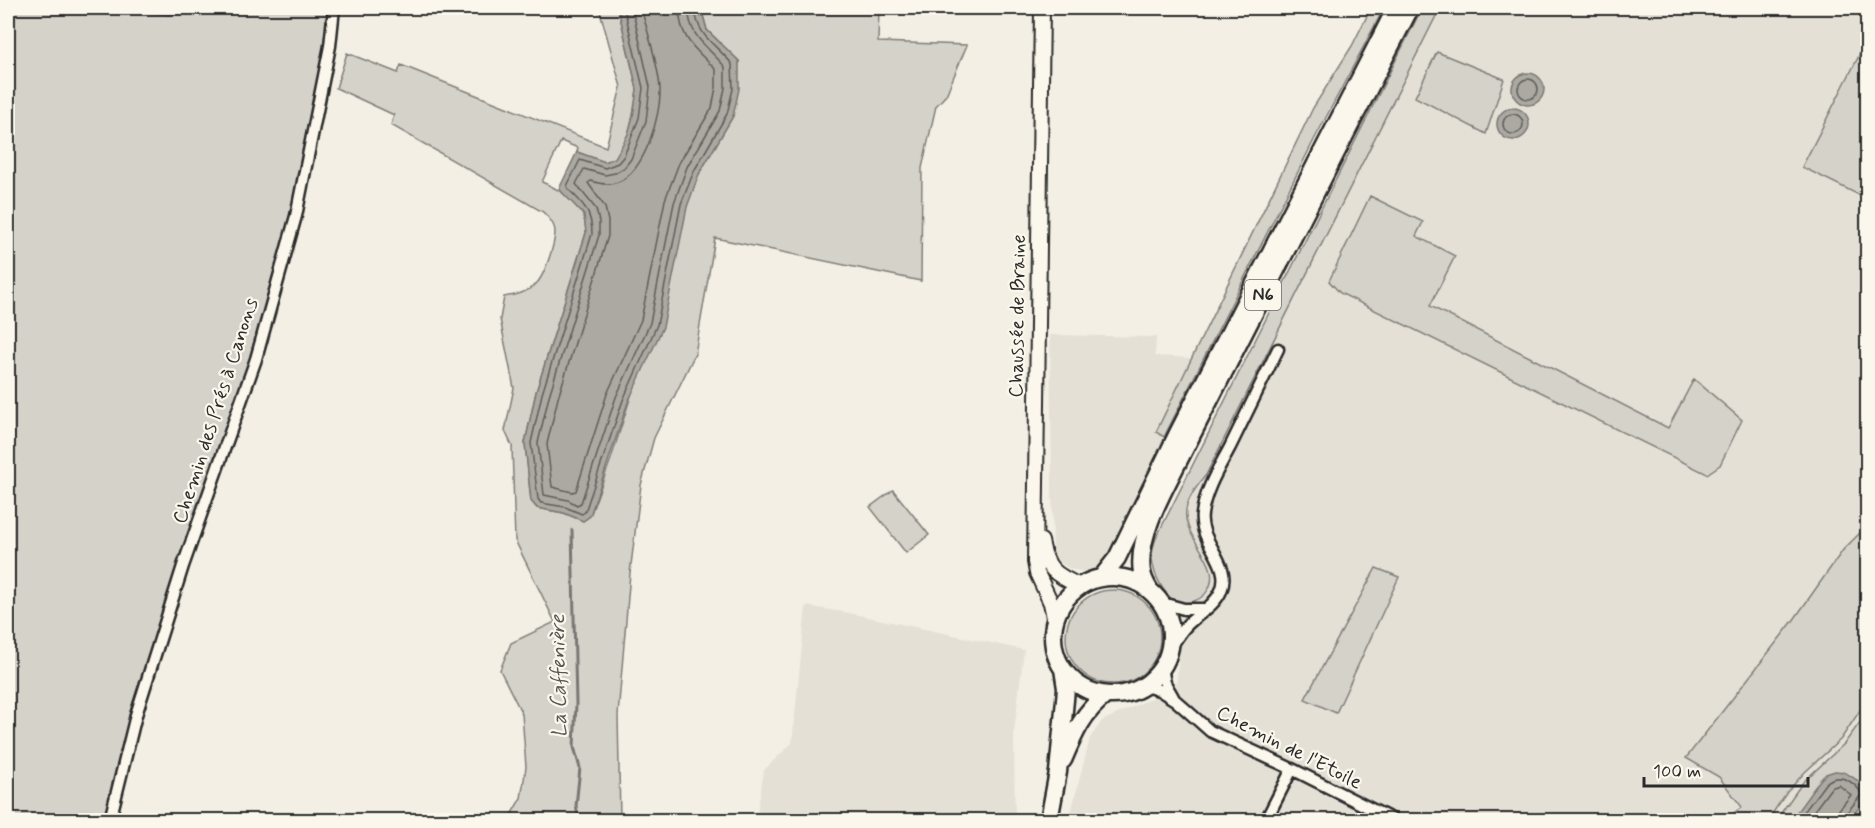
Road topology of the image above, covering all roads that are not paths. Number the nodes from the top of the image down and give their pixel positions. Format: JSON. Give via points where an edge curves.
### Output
{"nodes":[{"id":1,"x":334,"y":8,"type":"edge"},
{"id":2,"x":1042,"y":8,"type":"edge"},
{"id":3,"x":1050,"y":8,"type":"edge"},
{"id":4,"x":1396,"y":8,"type":"edge"},
{"id":5,"x":1410,"y":8,"type":"edge"},
{"id":6,"x":1278,"y":348,"type":"dead end"},
{"id":7,"x":1102,"y":577,"type":"junction"},
{"id":8,"x":1080,"y":586,"type":"junction"},
{"id":9,"x":1149,"y":589,"type":"junction"},
{"id":10,"x":1162,"y":603,"type":"junction"},
{"id":11,"x":1206,"y":609,"type":"junction"},
{"id":12,"x":1055,"y":622,"type":"junction"},
{"id":13,"x":1170,"y":648,"type":"junction"},
{"id":14,"x":1162,"y":668,"type":"junction"},
{"id":15,"x":1063,"y":669,"type":"junction"},
{"id":16,"x":1144,"y":686,"type":"junction"},
{"id":17,"x":1106,"y":695,"type":"junction"},
{"id":18,"x":1175,"y":700,"type":"junction"},
{"id":19,"x":1292,"y":769,"type":"junction"},
{"id":20,"x":1058,"y":772,"type":"junction"},
{"id":21,"x":110,"y":820,"type":"edge"},
{"id":22,"x":1049,"y":820,"type":"edge"},
{"id":23,"x":1266,"y":820,"type":"edge"},
{"id":24,"x":1393,"y":820,"type":"edge"}],
"edges":[{"from":1,"to":21,"type":"street","name":"Chemin des Prés à Canons","via":[[330,46],[293,227],[256,359],[183,566],[136,715]]},
{"from":2,"to":12,"type":"street","name":"Chaussée de Braine","via":[[1035,562]]},
{"from":3,"to":8,"type":"street","name":"Chaussée de Braine","via":[[1041,540],[1048,567]]},
{"from":4,"to":7,"type":"main road","number":"N6","via":[[1117,558]]},
{"from":5,"to":9,"type":"main road","number":"N6","via":[[1152,517],[1143,548],[1142,571]]},
{"from":6,"to":11,"type":"street","via":[[1206,499],[1202,525],[1224,581],[1219,595]]},
{"from":7,"to":8,"type":"main road"},
{"from":7,"to":9,"type":"main road","via":[[1122,577]]},
{"from":8,"to":12,"type":"main road","via":[[1064,600]]},
{"from":9,"to":10,"type":"main road"},
{"from":10,"to":11,"type":"street"},
{"from":10,"to":13,"type":"main road","via":[[1170,625]]},
{"from":11,"to":13,"type":"street","via":[[1188,624]]},
{"from":12,"to":15,"type":"main road","via":[[1053,644]]},
{"from":13,"to":14,"type":"main road"},
{"from":14,"to":16,"type":"main road"},
{"from":14,"to":18,"type":"street","name":"Chemin de l'Etoile"},
{"from":15,"to":17,"type":"main road","via":[[1086,689]]},
{"from":15,"to":20,"type":"main road","via":[[1066,688]]},
{"from":16,"to":17,"type":"main road"},
{"from":16,"to":18,"type":"street","name":"Chemin de l'Etoile"},
{"from":17,"to":20,"type":"main road","via":[[1080,721]]},
{"from":18,"to":19,"type":"street","name":"Chemin de l'Etoile","via":[[1210,731]]},
{"from":19,"to":23,"type":"street"},
{"from":19,"to":24,"type":"street","name":"Chemin de l'Etoile"},
{"from":20,"to":22,"type":"main road"}]}
